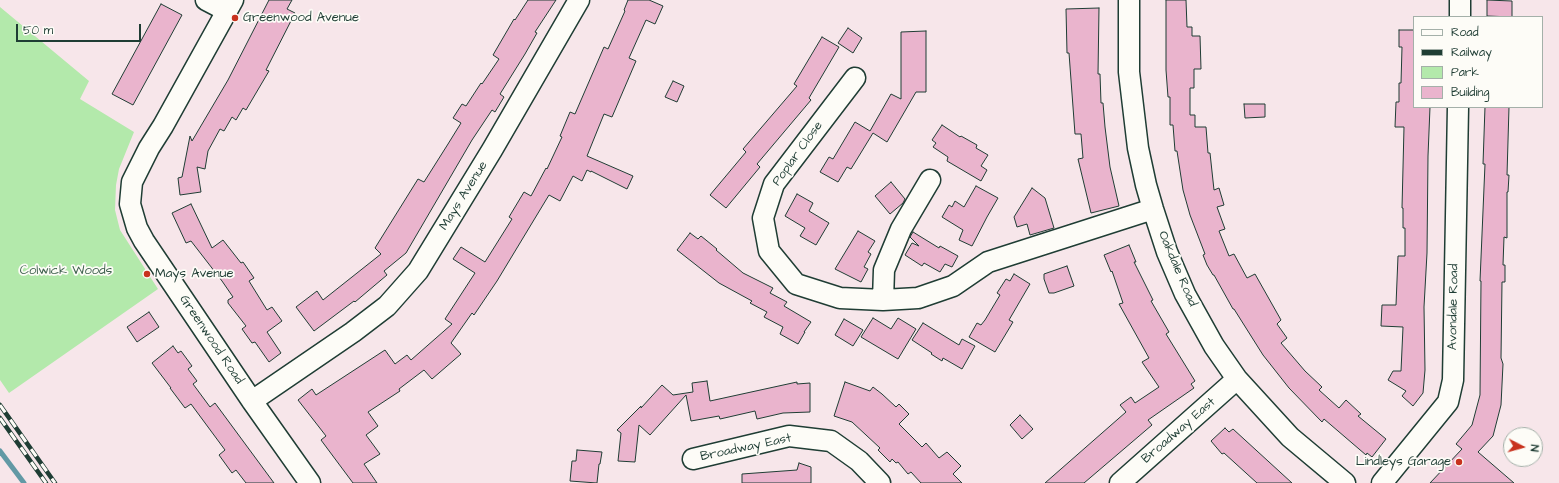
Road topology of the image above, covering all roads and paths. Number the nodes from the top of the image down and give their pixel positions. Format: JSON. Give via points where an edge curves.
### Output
{"nodes":[{"id":1,"x":206,"y":0,"type":"edge"},
{"id":2,"x":579,"y":0,"type":"edge"},
{"id":3,"x":1129,"y":0,"type":"edge"},
{"id":4,"x":1460,"y":0,"type":"edge"},
{"id":5,"x":230,"y":6,"type":"edge"},
{"id":6,"x":1460,"y":16,"type":"edge"},
{"id":7,"x":855,"y":78,"type":"dead end"},
{"id":8,"x":1458,"y":108,"type":"edge"},
{"id":9,"x":930,"y":180,"type":"dead end"},
{"id":10,"x":1154,"y":209,"type":"junction"},
{"id":11,"x":883,"y":300,"type":"junction"},
{"id":12,"x":1237,"y":379,"type":"junction"},
{"id":13,"x":252,"y":402,"type":"junction"},
{"id":14,"x":693,"y":459,"type":"dead end"},
{"id":15,"x":310,"y":483,"type":"edge"},
{"id":16,"x":880,"y":483,"type":"edge"},
{"id":17,"x":1120,"y":483,"type":"edge"},
{"id":18,"x":1345,"y":483,"type":"edge"},
{"id":19,"x":1382,"y":483,"type":"edge"}],
"edges":[{"from":1,"to":5,"type":"street"},
{"from":2,"to":13,"type":"street","name":"Mays Avenue","via":[[492,150],[418,270],[387,306],[354,332]]},
{"from":3,"to":10,"type":"street","name":"Oakdale Road","via":[[1129,72],[1138,148]]},
{"from":4,"to":6,"type":"street"},
{"from":5,"to":13,"type":"street","name":"Greenwood Road","via":[[164,126],[149,148],[132,182],[130,204],[144,241]]},
{"from":7,"to":11,"type":"street","name":"Poplar Close","via":[[774,184],[763,218],[769,251],[796,284],[840,298]]},
{"from":8,"to":19,"type":"street","name":"Avondale Road","via":[[1453,380],[1448,402]]},
{"from":9,"to":11,"type":"street","via":[[901,229],[884,270]]},
{"from":10,"to":11,"type":"street","name":"Poplar Close","via":[[988,262],[953,286],[918,298]]},
{"from":10,"to":12,"type":"street","name":"Oakdale Road","via":[[1167,252],[1185,294],[1214,346]]},
{"from":12,"to":17,"type":"street","name":"Broadway East"},
{"from":12,"to":18,"type":"street","name":"Oakdale Road","via":[[1290,437]]},
{"from":13,"to":15,"type":"street","name":"Greenwood Road"},
{"from":14,"to":16,"type":"street","name":"Broadway East","via":[[790,436],[831,441],[859,461]]}]}
